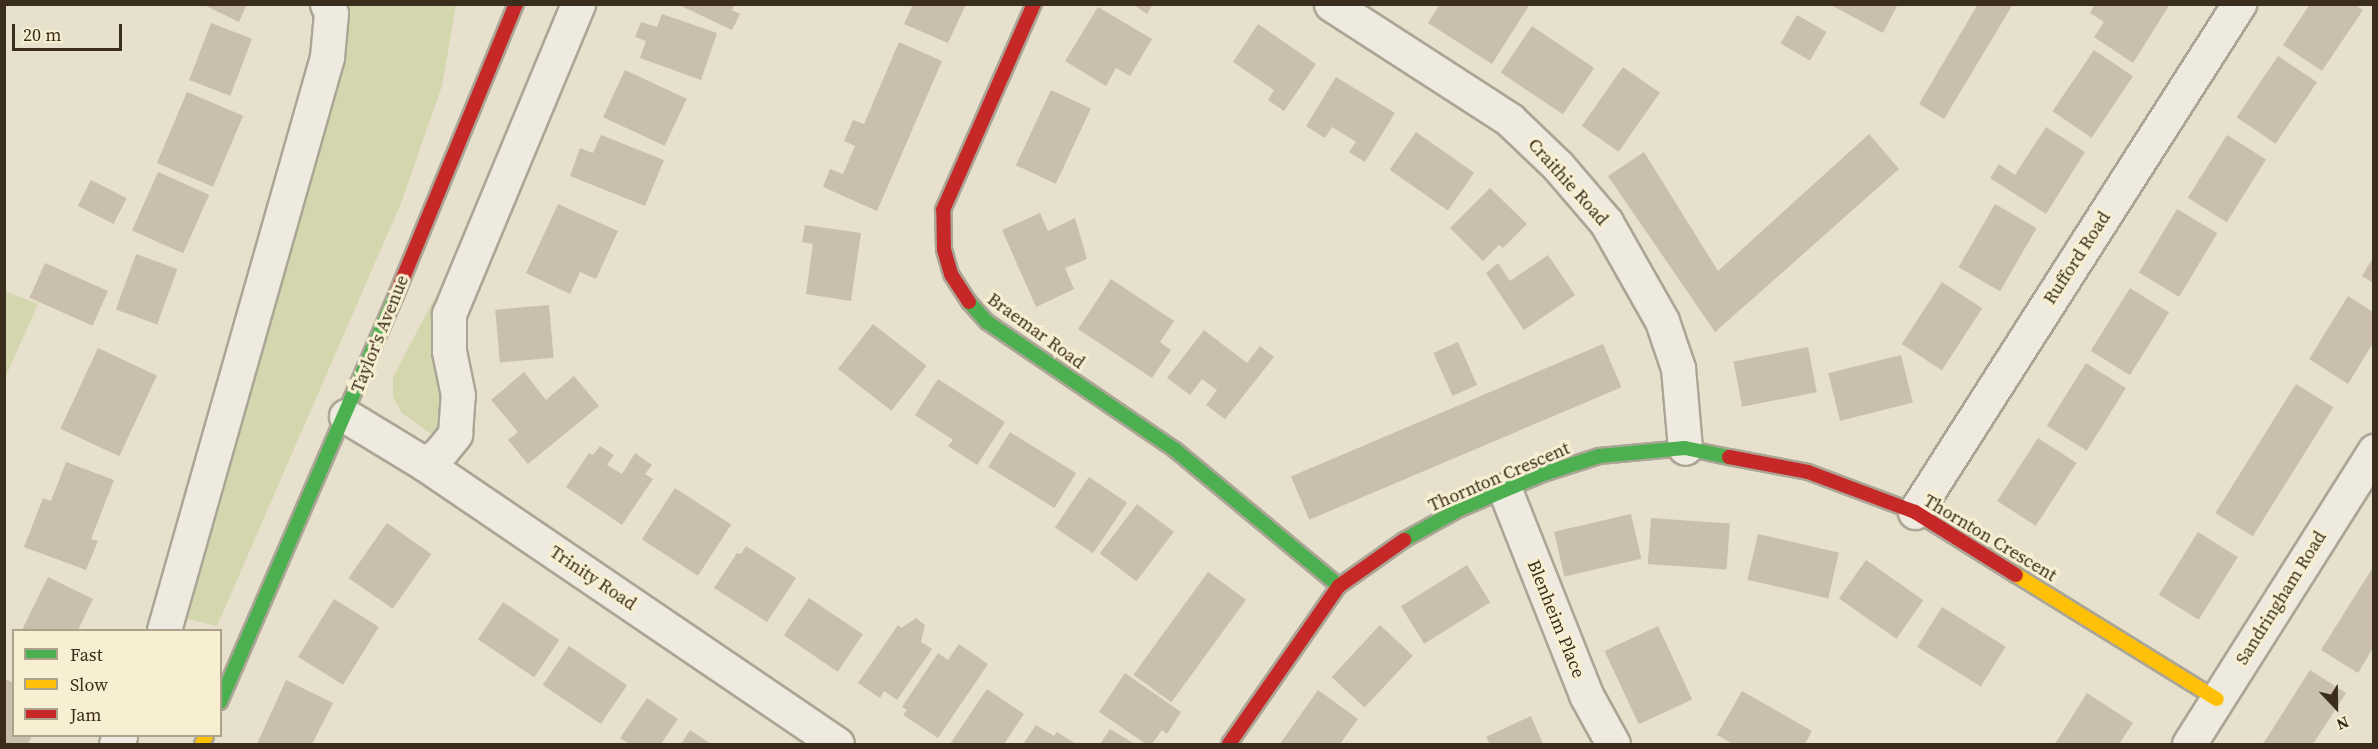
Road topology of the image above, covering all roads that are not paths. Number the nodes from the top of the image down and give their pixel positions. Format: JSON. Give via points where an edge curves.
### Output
{"nodes":[{"id":1,"x":327,"y":4,"type":"edge"},
{"id":2,"x":516,"y":4,"type":"edge"},
{"id":3,"x":578,"y":4,"type":"edge"},
{"id":4,"x":1034,"y":4,"type":"edge"},
{"id":5,"x":1331,"y":4,"type":"edge"},
{"id":6,"x":2239,"y":4,"type":"edge"},
{"id":7,"x":346,"y":416,"type":"junction"},
{"id":8,"x":1685,"y":448,"type":"junction"},
{"id":9,"x":2373,"y":451,"type":"edge"},
{"id":10,"x":425,"y":464,"type":"junction"},
{"id":11,"x":1505,"y":490,"type":"junction"},
{"id":12,"x":1915,"y":512,"type":"junction"},
{"id":13,"x":1339,"y":586,"type":"junction"},
{"id":14,"x":164,"y":629,"type":"edge"},
{"id":15,"x":229,"y":657,"type":"edge"},
{"id":16,"x":222,"y":692,"type":"edge"},
{"id":17,"x":2217,"y":699,"type":"junction"},
{"id":18,"x":837,"y":744,"type":"edge"},
{"id":19,"x":1229,"y":744,"type":"edge"},
{"id":20,"x":1613,"y":744,"type":"edge"},
{"id":21,"x":2188,"y":744,"type":"edge"}],
"edges":[{"from":1,"to":14,"type":"street","via":[[331,13],[327,57]]},
{"from":2,"to":7,"type":"street","name":"Taylor's Avenue"},
{"from":3,"to":10,"type":"street","via":[[449,314],[449,351],[458,395],[455,434]]},
{"from":4,"to":13,"type":"street","name":"Braemar Road","via":[[943,210],[944,249],[951,274],[962,294],[987,322],[1174,449]]},
{"from":5,"to":8,"type":"street","name":"Craithie Road","via":[[1510,120],[1558,166],[1606,222],[1662,321],[1678,368]]},
{"from":6,"to":12,"type":"street","name":"Rufford Road"},
{"from":7,"to":10,"type":"street","name":"Trinity Road"},
{"from":7,"to":15,"type":"street","name":"Taylor's Avenue"},
{"from":8,"to":11,"type":"street","name":"Thornton Crescent","via":[[1599,456]]},
{"from":8,"to":12,"type":"street","name":"Thornton Crescent","via":[[1808,472]]},
{"from":9,"to":17,"type":"street","name":"Sandringham Road"},
{"from":10,"to":18,"type":"street","name":"Trinity Road"},
{"from":11,"to":13,"type":"street","name":"Thornton Crescent","via":[[1404,540]]},
{"from":11,"to":20,"type":"street","name":"Blenheim Place","via":[[1586,695]]},
{"from":12,"to":17,"type":"street","name":"Thornton Crescent"},
{"from":13,"to":19,"type":"street","name":"Thornton Crescent"},
{"from":15,"to":16,"type":"street","name":"Taylor's Avenue"},
{"from":17,"to":21,"type":"street","name":"Sandringham Road"}]}
